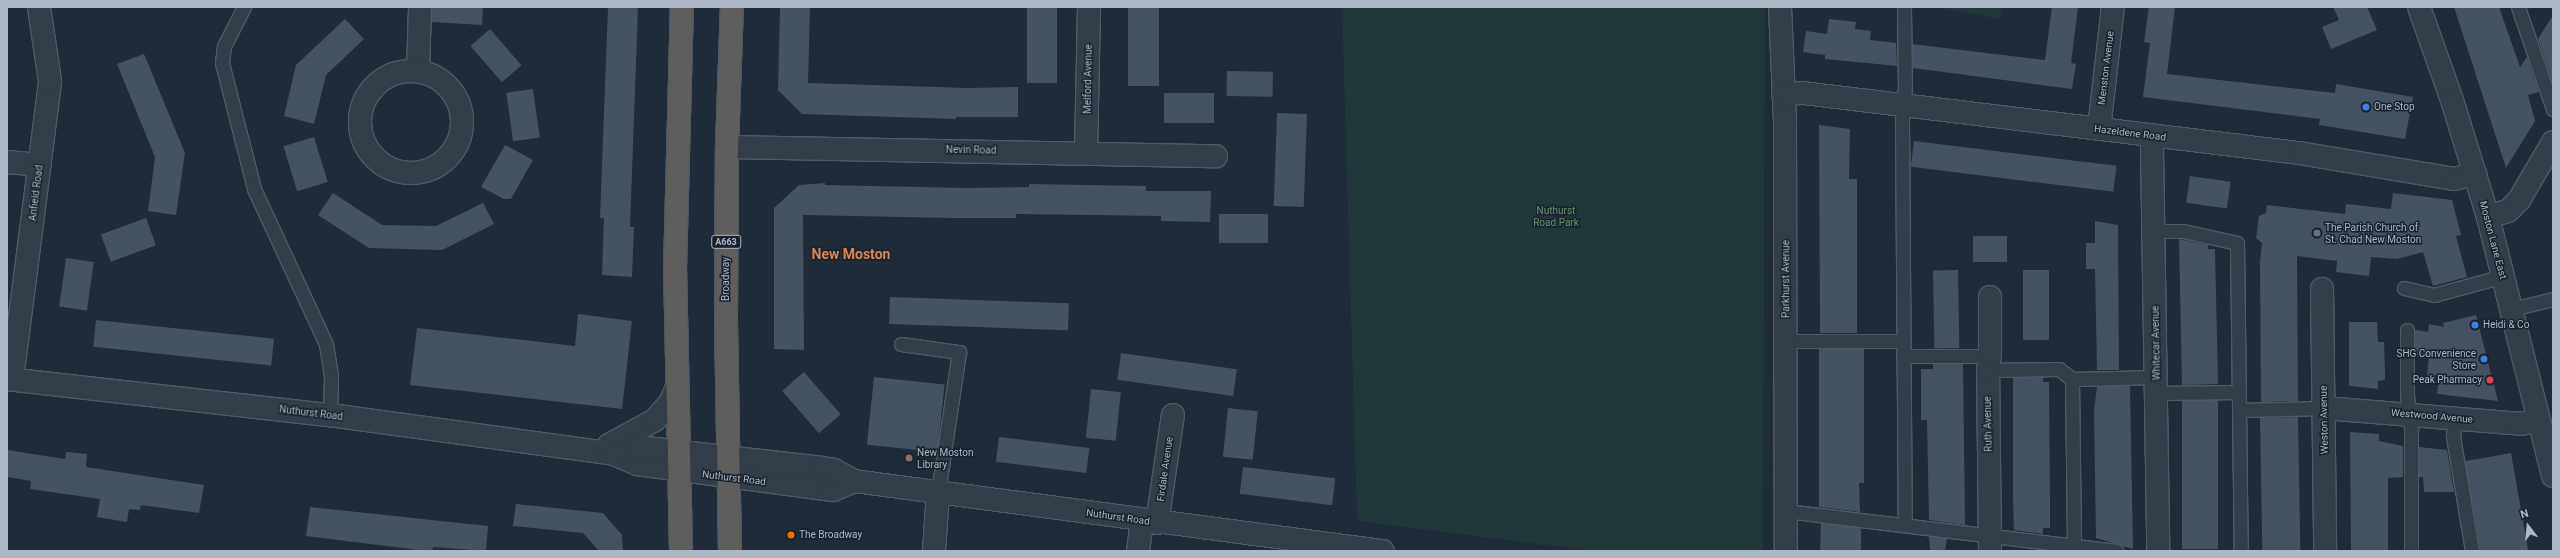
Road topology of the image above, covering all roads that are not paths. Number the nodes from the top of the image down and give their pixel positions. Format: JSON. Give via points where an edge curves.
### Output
{"nodes":[{"id":1,"x":39,"y":7,"type":"edge"},
{"id":2,"x":244,"y":7,"type":"edge"},
{"id":3,"x":420,"y":7,"type":"edge"},
{"id":4,"x":682,"y":7,"type":"edge"},
{"id":5,"x":732,"y":7,"type":"edge"},
{"id":6,"x":1089,"y":7,"type":"edge"},
{"id":7,"x":1780,"y":7,"type":"edge"},
{"id":8,"x":1904,"y":7,"type":"edge"},
{"id":9,"x":2114,"y":7,"type":"edge"},
{"id":10,"x":2419,"y":7,"type":"edge"},
{"id":11,"x":2518,"y":7,"type":"edge"},
{"id":12,"x":418,"y":71,"type":"junction"},
{"id":13,"x":1783,"y":94,"type":"junction"},
{"id":14,"x":1904,"y":104,"type":"junction"},
{"id":15,"x":2553,"y":108,"type":"edge"},
{"id":16,"x":2099,"y":129,"type":"junction"},
{"id":17,"x":2154,"y":136,"type":"junction"},
{"id":18,"x":2553,"y":142,"type":"edge"},
{"id":19,"x":727,"y":147,"type":"junction"},
{"id":20,"x":1086,"y":152,"type":"junction"},
{"id":21,"x":1216,"y":156,"type":"dead end"},
{"id":22,"x":7,"y":162,"type":"edge"},
{"id":23,"x":40,"y":165,"type":"junction"},
{"id":24,"x":2475,"y":174,"type":"junction"},
{"id":25,"x":2488,"y":217,"type":"junction"},
{"id":26,"x":2154,"y":231,"type":"junction"},
{"id":27,"x":2503,"y":276,"type":"junction"},
{"id":28,"x":2404,"y":288,"type":"dead end"},
{"id":29,"x":2322,"y":289,"type":"dead end"},
{"id":30,"x":1990,"y":297,"type":"dead end"},
{"id":31,"x":2553,"y":299,"type":"edge"},
{"id":32,"x":2512,"y":309,"type":"junction"},
{"id":33,"x":2407,"y":330,"type":"dead end"},
{"id":34,"x":1786,"y":341,"type":"junction"},
{"id":35,"x":1903,"y":341,"type":"junction"},
{"id":36,"x":901,"y":344,"type":"dead end"},
{"id":37,"x":1903,"y":356,"type":"junction"},
{"id":38,"x":1989,"y":363,"type":"junction"},
{"id":39,"x":10,"y":379,"type":"edge"},
{"id":40,"x":2072,"y":379,"type":"junction"},
{"id":41,"x":2156,"y":385,"type":"junction"},
{"id":42,"x":677,"y":387,"type":"junction"},
{"id":43,"x":2239,"y":392,"type":"junction"},
{"id":44,"x":2324,"y":408,"type":"junction"},
{"id":45,"x":2240,"y":410,"type":"junction"},
{"id":46,"x":2409,"y":414,"type":"junction"},
{"id":47,"x":330,"y":415,"type":"junction"},
{"id":48,"x":1173,"y":415,"type":"dead end"},
{"id":49,"x":2455,"y":418,"type":"junction"},
{"id":50,"x":2539,"y":420,"type":"junction"},
{"id":51,"x":588,"y":451,"type":"junction"},
{"id":52,"x":679,"y":461,"type":"junction"},
{"id":53,"x":729,"y":467,"type":"junction"},
{"id":54,"x":2553,"y":476,"type":"edge"},
{"id":55,"x":938,"y":493,"type":"junction"},
{"id":56,"x":1786,"y":511,"type":"junction"},
{"id":57,"x":1150,"y":522,"type":"junction"},
{"id":58,"x":1905,"y":525,"type":"junction"},
{"id":59,"x":1990,"y":543,"type":"edge"},
{"id":60,"x":2074,"y":545,"type":"junction"},
{"id":61,"x":681,"y":551,"type":"edge"},
{"id":62,"x":730,"y":551,"type":"edge"},
{"id":63,"x":934,"y":551,"type":"edge"},
{"id":64,"x":1138,"y":551,"type":"edge"},
{"id":65,"x":1382,"y":551,"type":"edge"},
{"id":66,"x":1786,"y":551,"type":"edge"},
{"id":67,"x":2117,"y":551,"type":"edge"},
{"id":68,"x":2158,"y":551,"type":"edge"},
{"id":69,"x":2241,"y":551,"type":"edge"},
{"id":70,"x":2325,"y":551,"type":"edge"},
{"id":71,"x":2411,"y":551,"type":"edge"},
{"id":72,"x":2472,"y":551,"type":"edge"}],
"edges":[{"from":1,"to":23,"type":"street","name":"Anfield Road","via":[[50,81]]},
{"from":2,"to":47,"type":"lane","via":[[224,46],[222,63],[254,189],[326,344],[331,374]]},
{"from":3,"to":12,"type":"street"},
{"from":4,"to":42,"type":"highway","via":[[675,270]]},
{"from":5,"to":19,"type":"highway","name":"Broadway","number":"A663"},
{"from":6,"to":20,"type":"street","name":"Melford Avenue"},
{"from":7,"to":13,"type":"street","name":"Parkhurst Avenue"},
{"from":8,"to":14,"type":"lane"},
{"from":9,"to":16,"type":"street","name":"Menston Avenue"},
{"from":10,"to":24,"type":"street","name":"Moston Lane East"},
{"from":11,"to":15,"type":"lane"},
{"from":12,"to":12,"type":"street","via":[[444,82],[456,98],[462,119],[459,140],[447,158],[433,168],[407,173],[389,168],[370,152],[360,130],[360,112],[370,91],[382,80],[399,72]]},
{"from":13,"to":14,"type":"street","name":"Hazeldene Road","via":[[1803,93]]},
{"from":13,"to":34,"type":"street","name":"Parkhurst Avenue"},
{"from":14,"to":16,"type":"street","name":"Hazeldene Road"},
{"from":14,"to":35,"type":"lane"},
{"from":16,"to":17,"type":"street","name":"Hazeldene Road"},
{"from":17,"to":24,"type":"street","name":"Hazeldene Road","via":[[2299,153],[2454,179]]},
{"from":17,"to":26,"type":"street","name":"Whitecar Avenue"},
{"from":18,"to":25,"type":"street","via":[[2519,200],[2508,211]]},
{"from":19,"to":20,"type":"street","name":"Nevin Road"},
{"from":19,"to":53,"type":"highway","name":"Broadway","number":"A663"},
{"from":20,"to":21,"type":"street","name":"Nevin Road"},
{"from":22,"to":23,"type":"street"},
{"from":23,"to":39,"type":"street","name":"Anfield Road"},
{"from":24,"to":25,"type":"street","name":"Moston Lane East"},
{"from":25,"to":27,"type":"street","name":"Moston Lane East"},
{"from":26,"to":41,"type":"street","name":"Whitecar Avenue"},
{"from":26,"to":43,"type":"lane","via":[[2183,232],[2237,243]]},
{"from":27,"to":28,"type":"lane","via":[[2434,295]]},
{"from":27,"to":32,"type":"street","name":"Moston Lane East"},
{"from":29,"to":44,"type":"street","name":"Weston Avenue"},
{"from":30,"to":38,"type":"street","name":"Ruth Avenue"},
{"from":31,"to":32,"type":"lane"},
{"from":32,"to":50,"type":"street","name":"Moston Lane East"},
{"from":33,"to":46,"type":"lane"},
{"from":34,"to":35,"type":"lane"},
{"from":34,"to":56,"type":"street","name":"Parkhurst Avenue"},
{"from":35,"to":37,"type":"lane"},
{"from":36,"to":55,"type":"lane","via":[[959,352]]},
{"from":37,"to":38,"type":"lane"},
{"from":37,"to":58,"type":"lane"},
{"from":38,"to":40,"type":"lane","via":[[2059,369]]},
{"from":38,"to":59,"type":"street","name":"Ruth Avenue"},
{"from":39,"to":47,"type":"street","name":"Nuthurst Road"},
{"from":40,"to":41,"type":"lane"},
{"from":40,"to":60,"type":"lane"},
{"from":41,"to":43,"type":"lane"},
{"from":41,"to":68,"type":"street","name":"Whitecar Avenue"},
{"from":42,"to":51,"type":"street","via":[[670,403],[655,420],[628,436]]},
{"from":42,"to":52,"type":"highway"},
{"from":43,"to":45,"type":"lane"},
{"from":44,"to":45,"type":"lane"},
{"from":44,"to":46,"type":"street","name":"Westwood Avenue"},
{"from":44,"to":70,"type":"street","name":"Weston Avenue"},
{"from":45,"to":69,"type":"lane"},
{"from":46,"to":49,"type":"street","name":"Westwood Avenue"},
{"from":46,"to":71,"type":"lane"},
{"from":47,"to":51,"type":"street","name":"Nuthurst Road"},
{"from":48,"to":57,"type":"street","name":"Firdale Avenue"},
{"from":49,"to":50,"type":"street","name":"Westwood Avenue","via":[[2521,424]]},
{"from":49,"to":72,"type":"lane","via":[[2453,436]]},
{"from":50,"to":54,"type":"street","name":"Moston Lane East"},
{"from":51,"to":52,"type":"street","name":"Nuthurst Road","via":[[614,454],[637,464]]},
{"from":52,"to":53,"type":"street","name":"Nuthurst Road"},
{"from":52,"to":61,"type":"highway"},
{"from":53,"to":55,"type":"street","name":"Nuthurst Road","via":[[834,470],[854,481]]},
{"from":53,"to":62,"type":"highway","name":"Broadway","number":"A663"},
{"from":55,"to":57,"type":"street","name":"Nuthurst Road"},
{"from":55,"to":63,"type":"street"},
{"from":56,"to":58,"type":"lane"},
{"from":56,"to":66,"type":"street","name":"Parkhurst Avenue"},
{"from":57,"to":64,"type":"street","name":"Firdale Avenue"},
{"from":57,"to":65,"type":"street","name":"Nuthurst Road"},
{"from":58,"to":59,"type":"lane"},
{"from":59,"to":60,"type":"lane"},
{"from":60,"to":67,"type":"lane"}]}
